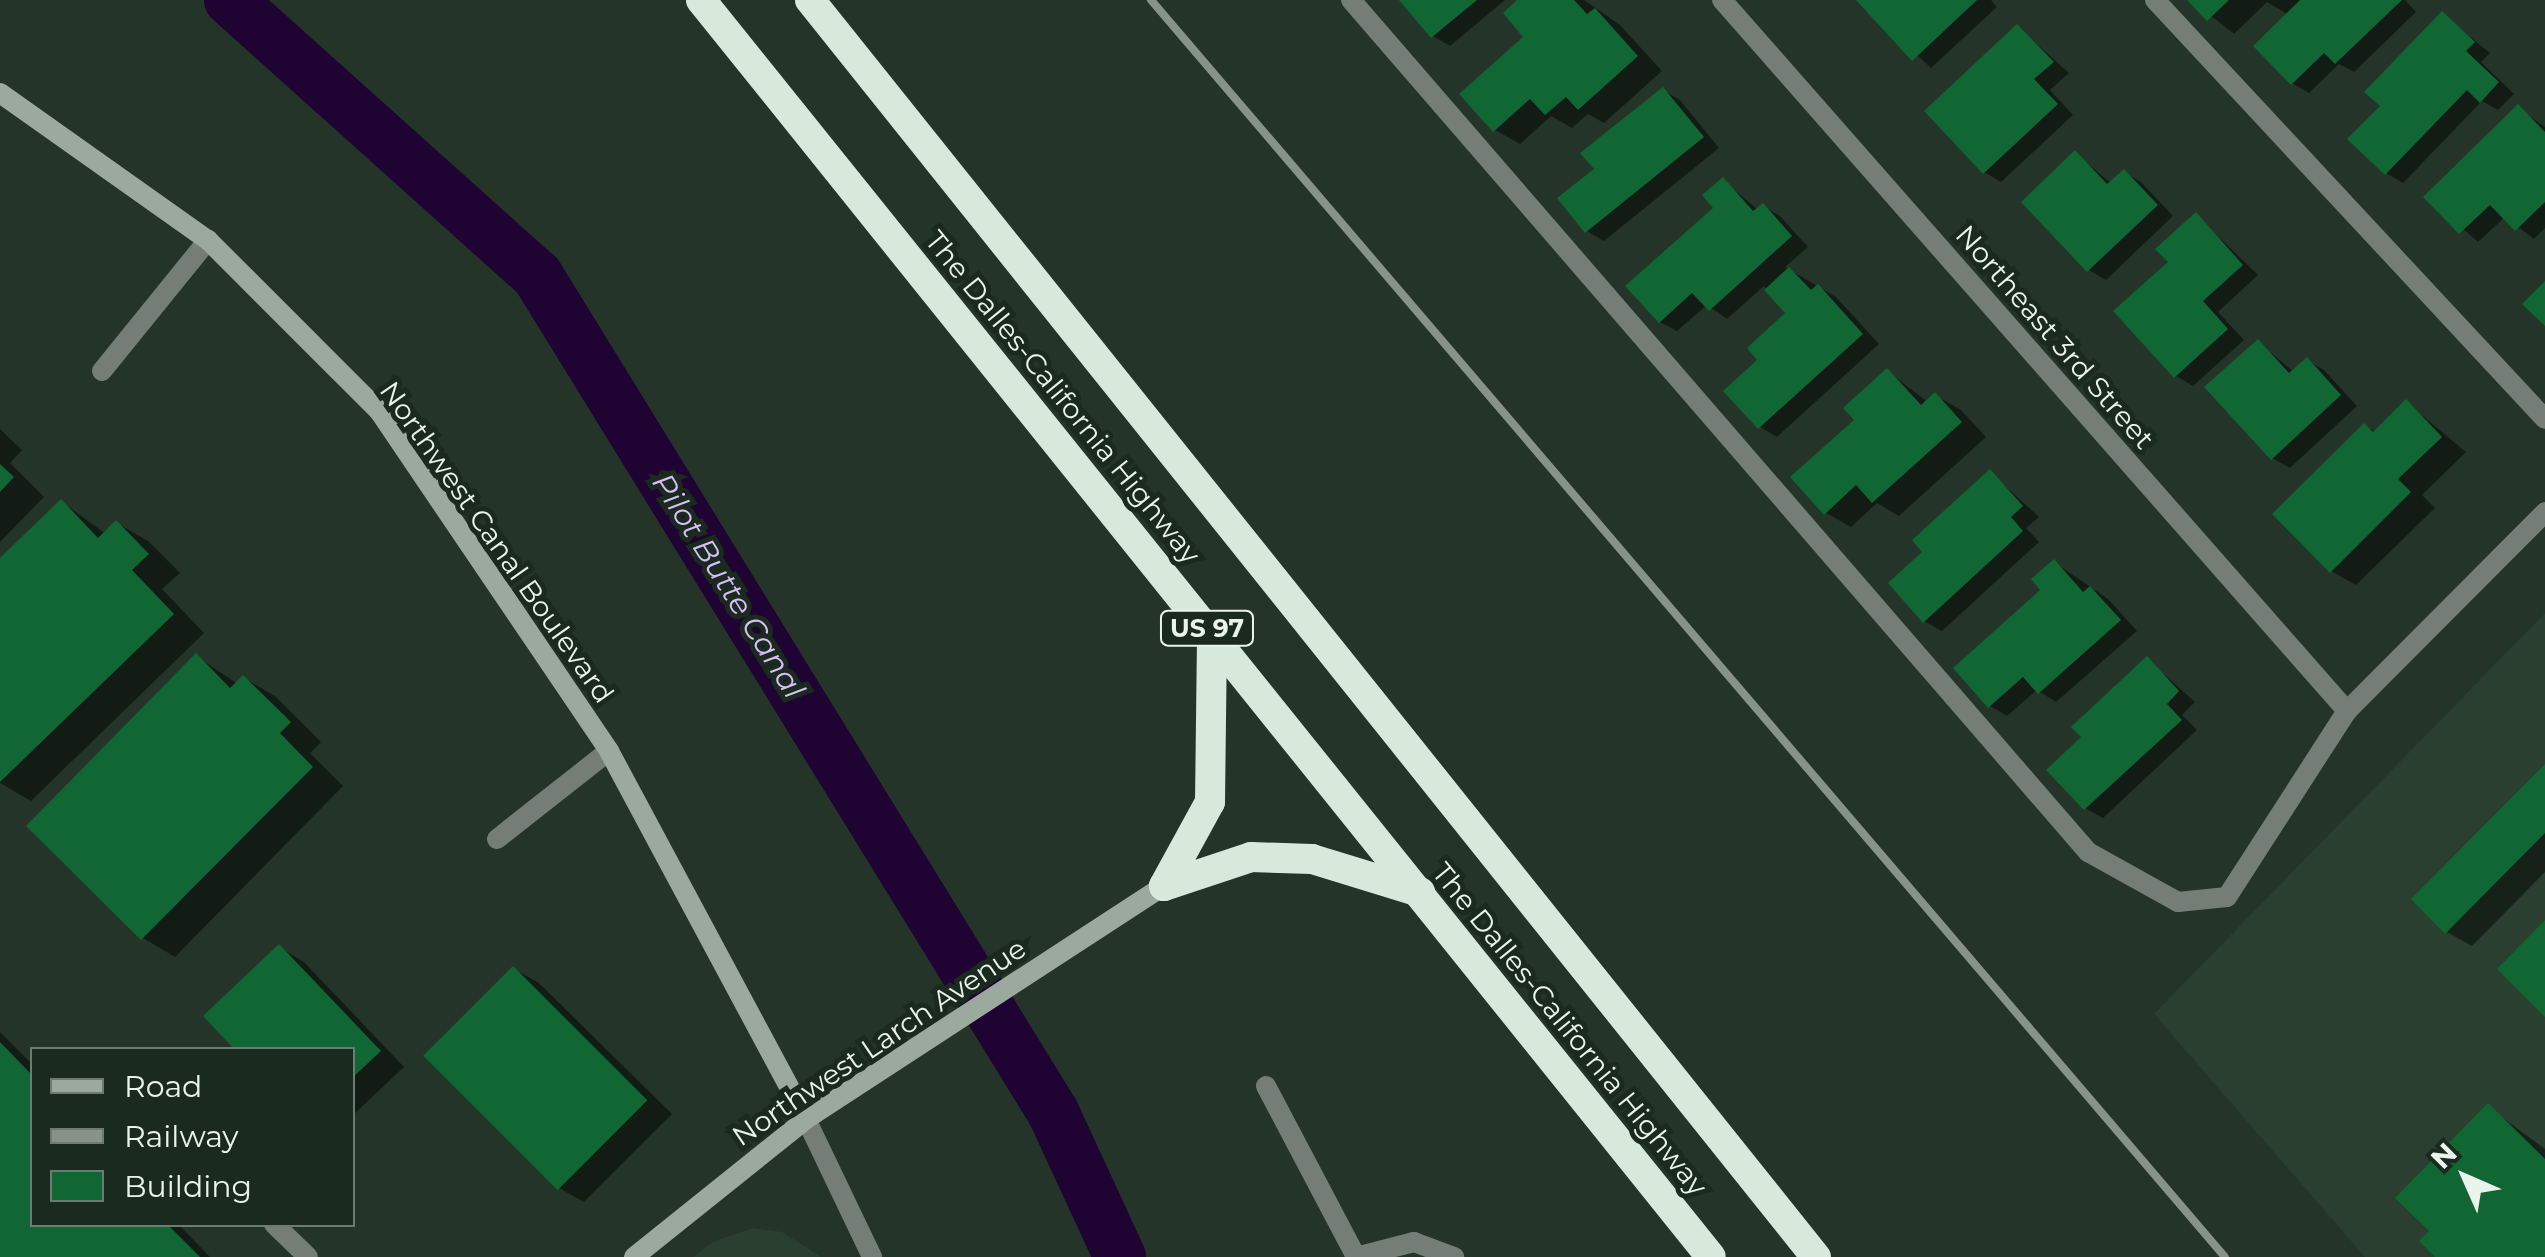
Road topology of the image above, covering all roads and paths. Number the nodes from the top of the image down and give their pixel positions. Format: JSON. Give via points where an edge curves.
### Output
{"nodes":[{"id":1,"x":702,"y":0,"type":"edge"},
{"id":2,"x":810,"y":0,"type":"edge"},
{"id":3,"x":1351,"y":0,"type":"edge"},
{"id":4,"x":1722,"y":0,"type":"edge"},
{"id":5,"x":2155,"y":0,"type":"edge"},
{"id":6,"x":0,"y":92,"type":"edge"},
{"id":7,"x":208,"y":240,"type":"junction"},
{"id":8,"x":102,"y":370,"type":"dead end"},
{"id":9,"x":2545,"y":419,"type":"edge"},
{"id":10,"x":2545,"y":512,"type":"edge"},
{"id":11,"x":1212,"y":633,"type":"junction"},
{"id":12,"x":2347,"y":710,"type":"junction"},
{"id":13,"x":608,"y":751,"type":"junction"},
{"id":14,"x":497,"y":838,"type":"dead end"},
{"id":15,"x":1164,"y":886,"type":"junction"},
{"id":16,"x":1420,"y":892,"type":"junction"},
{"id":17,"x":1266,"y":1086,"type":"dead end"},
{"id":18,"x":806,"y":1119,"type":"junction"},
{"id":19,"x":277,"y":1227,"type":"edge"},
{"id":20,"x":308,"y":1257,"type":"edge"},
{"id":21,"x":634,"y":1257,"type":"edge"},
{"id":22,"x":872,"y":1257,"type":"edge"},
{"id":23,"x":1454,"y":1257,"type":"edge"},
{"id":24,"x":1711,"y":1257,"type":"edge"},
{"id":25,"x":1816,"y":1257,"type":"edge"}],
"edges":[{"from":1,"to":11,"type":"highway","name":"The Dalles-California Highway","number":"US 97"},
{"from":2,"to":25,"type":"highway","name":"The Dalles-California Highway","number":"US 97"},
{"from":3,"to":12,"type":"street","via":[[2088,852],[2178,902],[2227,898]]},
{"from":4,"to":12,"type":"street","name":"Northeast 3rd Street"},
{"from":5,"to":9,"type":"street"},
{"from":6,"to":7,"type":"street","name":"Northwest Canal Boulevard"},
{"from":7,"to":8,"type":"street"},
{"from":7,"to":13,"type":"street","name":"Northwest Canal Boulevard","via":[[379,411]]},
{"from":10,"to":12,"type":"street"},
{"from":11,"to":15,"type":"highway","via":[[1210,802]]},
{"from":11,"to":16,"type":"highway","name":"The Dalles-California Highway","number":"US 97"},
{"from":13,"to":14,"type":"street"},
{"from":13,"to":18,"type":"street","name":"Northwest Canal Boulevard"},
{"from":15,"to":16,"type":"highway","via":[[1251,857],[1312,859]]},
{"from":15,"to":18,"type":"street","name":"Northwest Larch Avenue"},
{"from":16,"to":24,"type":"highway","name":"The Dalles-California Highway","number":"US 97"},
{"from":17,"to":23,"type":"street","via":[[1356,1257],[1414,1242]]},
{"from":18,"to":21,"type":"street","name":"Northwest Larch Avenue"},
{"from":18,"to":22,"type":"street","name":"Northwest Canal Boulevard"},
{"from":19,"to":20,"type":"street"}]}
